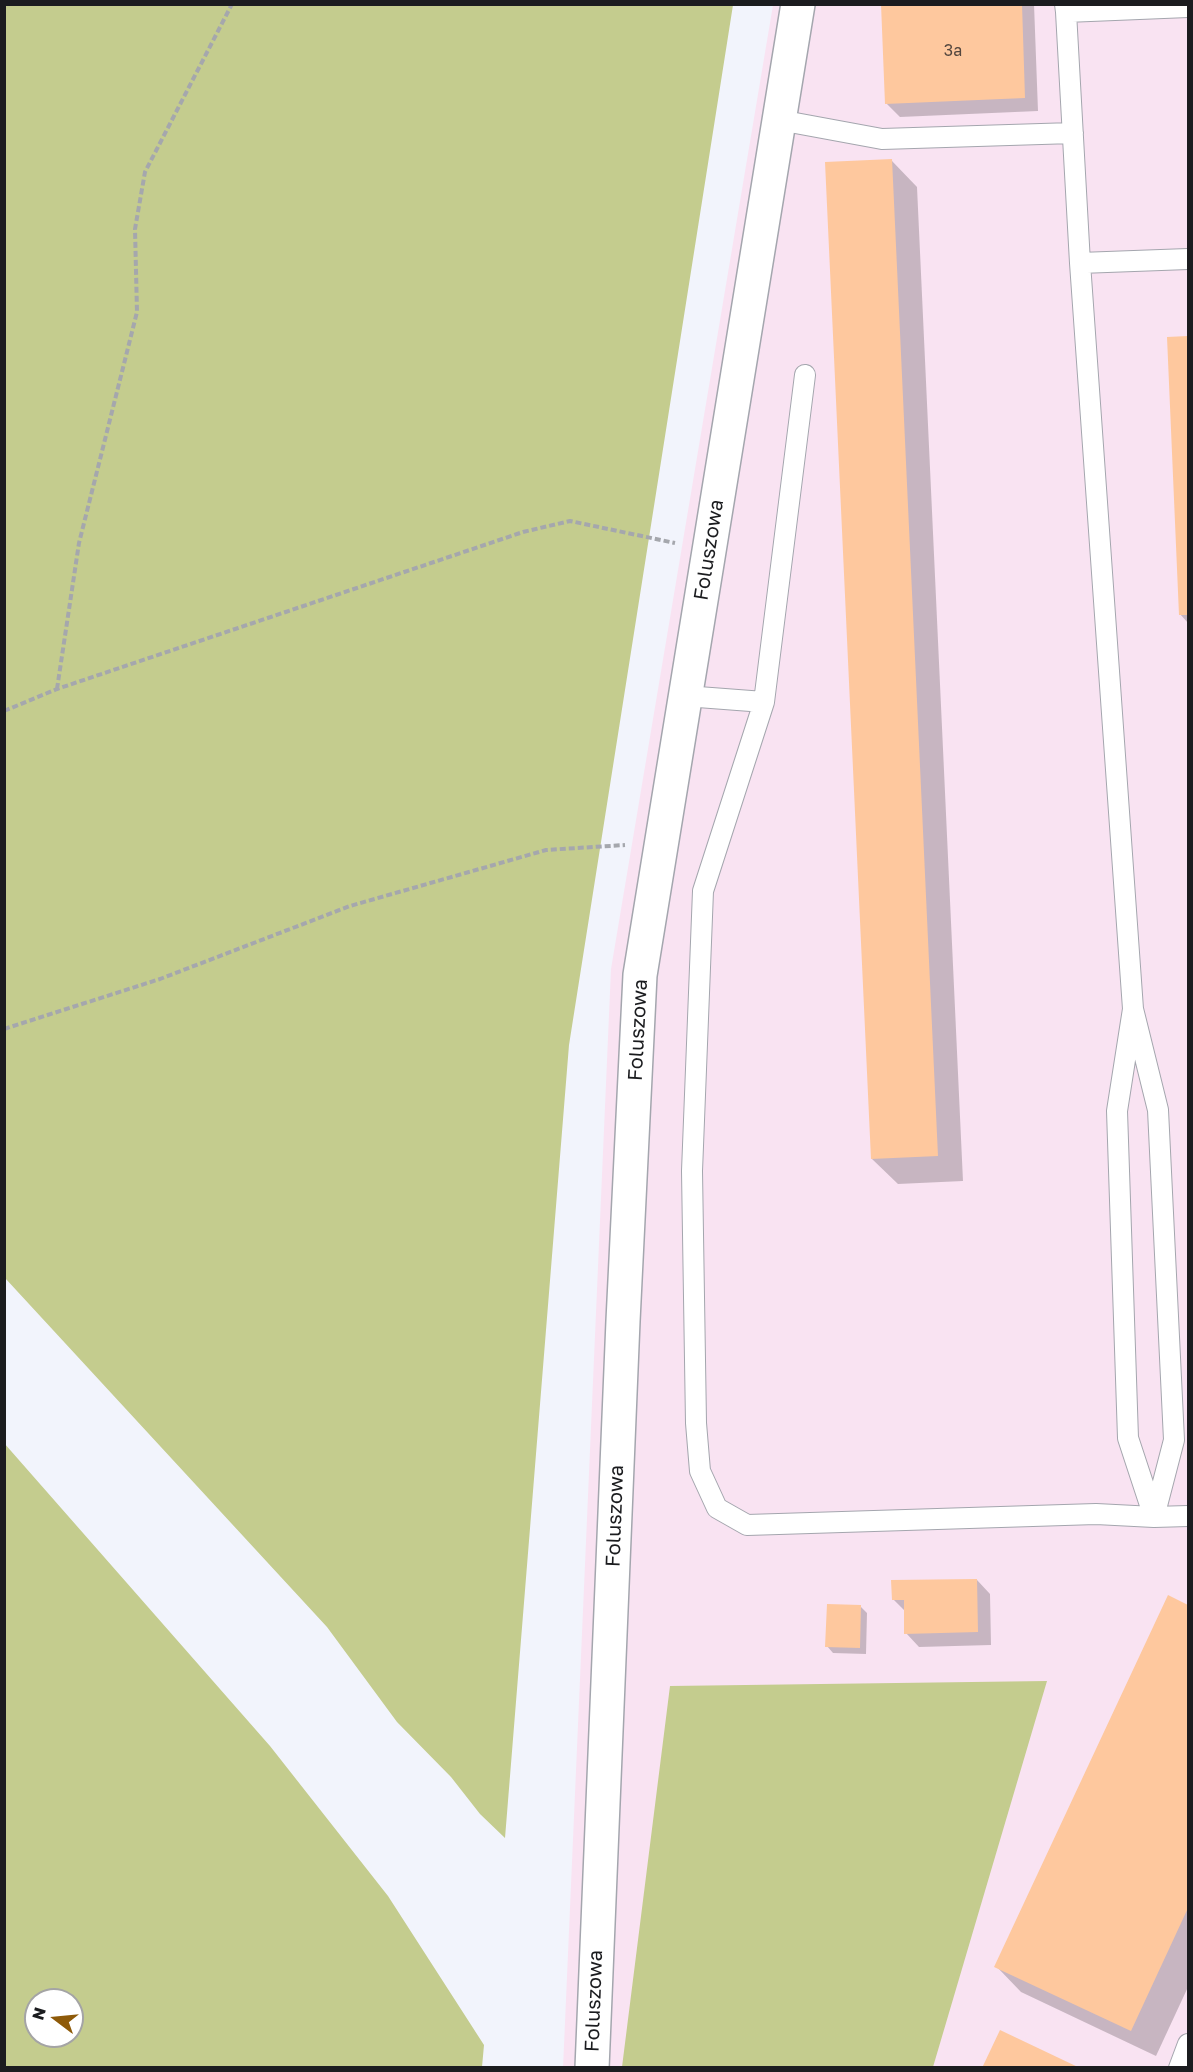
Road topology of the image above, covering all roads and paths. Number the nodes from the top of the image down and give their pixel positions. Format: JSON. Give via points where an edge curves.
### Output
{"nodes":[{"id":1,"x":232,"y":4,"type":"edge"},
{"id":2,"x":798,"y":4,"type":"edge"},
{"id":3,"x":1188,"y":7,"type":"edge"},
{"id":4,"x":1065,"y":8,"type":"edge"},
{"id":5,"x":779,"y":120,"type":"junction"},
{"id":6,"x":1073,"y":133,"type":"junction"},
{"id":7,"x":1188,"y":259,"type":"edge"},
{"id":8,"x":1080,"y":262,"type":"junction"},
{"id":9,"x":806,"y":375,"type":"dead end"},
{"id":10,"x":709,"y":551,"type":"junction"},
{"id":11,"x":57,"y":688,"type":"junction"},
{"id":12,"x":685,"y":696,"type":"junction"},
{"id":13,"x":764,"y":702,"type":"junction"},
{"id":14,"x":4,"y":711,"type":"edge"},
{"id":15,"x":662,"y":842,"type":"junction"},
{"id":16,"x":1133,"y":1010,"type":"junction"},
{"id":17,"x":4,"y":1029,"type":"edge"},
{"id":18,"x":1188,"y":1516,"type":"edge"},
{"id":19,"x":1154,"y":1517,"type":"junction"},
{"id":20,"x":1188,"y":2044,"type":"edge"},
{"id":21,"x":592,"y":2067,"type":"edge"},
{"id":22,"x":1179,"y":2067,"type":"edge"}],
"edges":[{"from":1,"to":11,"type":"path","via":[[145,172],[135,229],[136,312],[80,543]]},
{"from":2,"to":5,"type":"street","name":"Foluszowa"},
{"from":3,"to":4,"type":"lane"},
{"from":4,"to":6,"type":"lane"},
{"from":5,"to":6,"type":"lane","via":[[882,139]]},
{"from":5,"to":10,"type":"street","name":"Foluszowa"},
{"from":6,"to":8,"type":"lane"},
{"from":7,"to":8,"type":"lane"},
{"from":8,"to":16,"type":"lane"},
{"from":9,"to":13,"type":"lane"},
{"from":10,"to":11,"type":"path","via":[[570,521],[523,532]]},
{"from":10,"to":12,"type":"street","name":"Foluszowa"},
{"from":11,"to":14,"type":"path"},
{"from":12,"to":13,"type":"lane"},
{"from":12,"to":15,"type":"street","name":"Foluszowa"},
{"from":13,"to":19,"type":"lane","via":[[704,891],[692,1171],[696,1423],[700,1471],[717,1508],[747,1525],[1096,1514]]},
{"from":15,"to":17,"type":"path","via":[[546,850],[350,906],[160,979]]},
{"from":15,"to":21,"type":"street","name":"Foluszowa","via":[[640,975]]},
{"from":16,"to":19,"type":"lane","via":[[1117,1111],[1128,1438]]},
{"from":16,"to":19,"type":"lane","via":[[1158,1110],[1174,1440]]},
{"from":18,"to":19,"type":"lane"},
{"from":20,"to":22,"type":"lane"}]}
